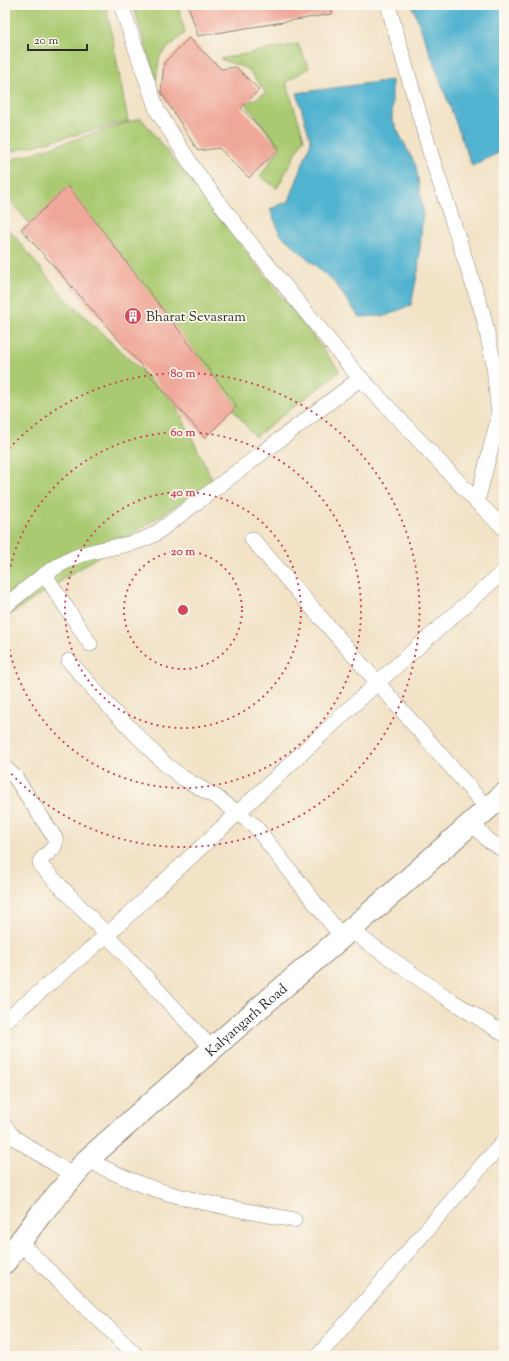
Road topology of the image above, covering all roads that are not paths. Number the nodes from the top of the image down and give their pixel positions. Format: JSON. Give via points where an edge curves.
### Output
{"nodes":[{"id":1,"x":121,"y":5,"type":"edge"},
{"id":2,"x":388,"y":5,"type":"edge"},
{"id":3,"x":361,"y":378,"type":"junction"},
{"id":4,"x":502,"y":415,"type":"edge"},
{"id":5,"x":477,"y":502,"type":"junction"},
{"id":6,"x":504,"y":528,"type":"edge"},
{"id":7,"x":252,"y":539,"type":"dead end"},
{"id":8,"x":504,"y":571,"type":"edge"},
{"id":9,"x":45,"y":575,"type":"junction"},
{"id":10,"x":5,"y":606,"type":"edge"},
{"id":11,"x":90,"y":644,"type":"dead end"},
{"id":12,"x":69,"y":661,"type":"dead end"},
{"id":13,"x":377,"y":683,"type":"junction"},
{"id":14,"x":5,"y":768,"type":"edge"},
{"id":15,"x":504,"y":794,"type":"edge"},
{"id":16,"x":487,"y":808,"type":"junction"},
{"id":17,"x":238,"y":813,"type":"junction"},
{"id":18,"x":471,"y":822,"type":"junction"},
{"id":19,"x":504,"y":850,"type":"edge"},
{"id":20,"x":346,"y":933,"type":"junction"},
{"id":21,"x":107,"y":935,"type":"junction"},
{"id":22,"x":5,"y":1021,"type":"edge"},
{"id":23,"x":504,"y":1034,"type":"edge"},
{"id":24,"x":212,"y":1049,"type":"junction"},
{"id":25,"x":5,"y":1126,"type":"edge"},
{"id":26,"x":504,"y":1142,"type":"edge"},
{"id":27,"x":80,"y":1168,"type":"junction"},
{"id":28,"x":294,"y":1220,"type":"dead end"},
{"id":29,"x":20,"y":1243,"type":"junction"},
{"id":30,"x":5,"y":1262,"type":"edge"},
{"id":31,"x":137,"y":1356,"type":"edge"},
{"id":32,"x":318,"y":1356,"type":"edge"}],
"edges":[{"from":1,"to":3,"type":"street","via":[[157,110],[194,169],[246,238]]},
{"from":2,"to":4,"type":"street","via":[[431,155],[483,314]]},
{"from":3,"to":5,"type":"street"},
{"from":3,"to":9,"type":"street","via":[[155,534],[132,544],[66,560]]},
{"from":4,"to":5,"type":"street"},
{"from":5,"to":6,"type":"street"},
{"from":7,"to":13,"type":"street"},
{"from":8,"to":13,"type":"street"},
{"from":9,"to":10,"type":"street"},
{"from":9,"to":11,"type":"street"},
{"from":12,"to":17,"type":"street","via":[[166,765]]},
{"from":13,"to":16,"type":"street"},
{"from":13,"to":17,"type":"street"},
{"from":14,"to":21,"type":"street","via":[[14,777],[55,838],[54,848],[40,862],[42,867]]},
{"from":15,"to":16,"type":"main road","name":"Kalyangarh Road"},
{"from":16,"to":18,"type":"main road","name":"Kalyangarh Road"},
{"from":17,"to":20,"type":"street","via":[[254,825]]},
{"from":17,"to":21,"type":"street"},
{"from":18,"to":19,"type":"street","via":[[488,840]]},
{"from":18,"to":20,"type":"main road","name":"Kalyangarh Road"},
{"from":20,"to":23,"type":"street"},
{"from":20,"to":24,"type":"main road","name":"Kalyangarh Road"},
{"from":21,"to":22,"type":"street"},
{"from":21,"to":24,"type":"street"},
{"from":24,"to":27,"type":"main road","name":"Kalyangarh Road"},
{"from":25,"to":27,"type":"street","via":[[13,1137]]},
{"from":26,"to":32,"type":"street"},
{"from":27,"to":28,"type":"street","via":[[170,1193]]},
{"from":27,"to":29,"type":"main road","name":"Kalyangarh Road"},
{"from":29,"to":30,"type":"main road","name":"Kalyangarh Road"},
{"from":29,"to":31,"type":"street"}]}
